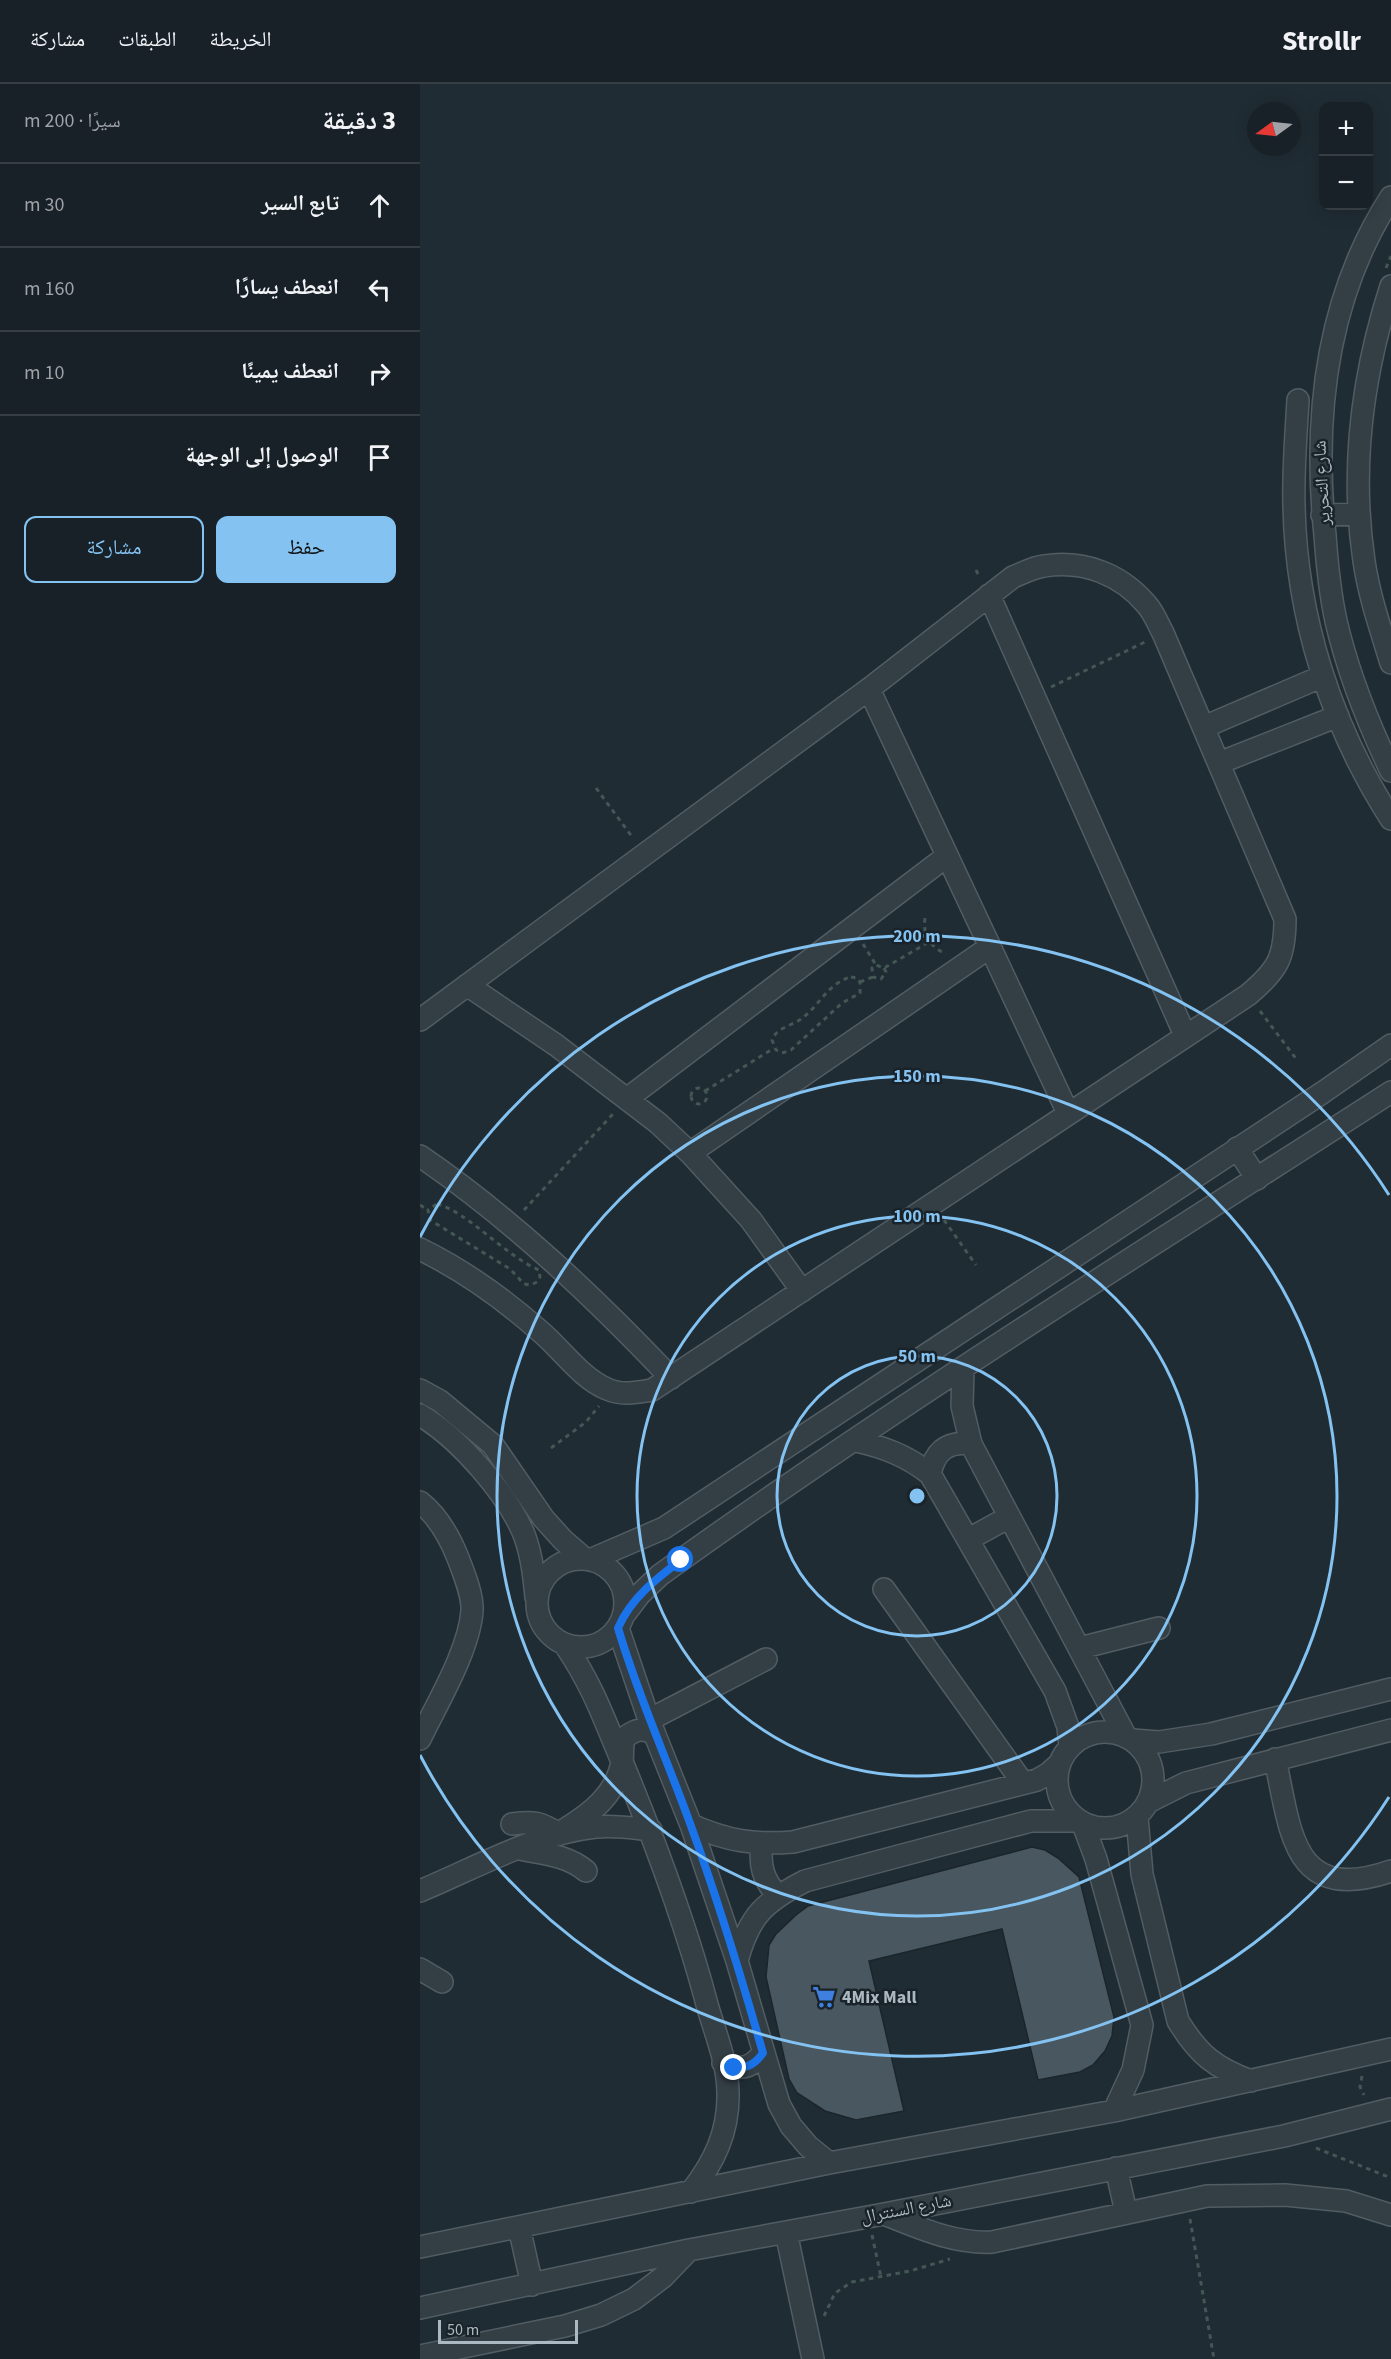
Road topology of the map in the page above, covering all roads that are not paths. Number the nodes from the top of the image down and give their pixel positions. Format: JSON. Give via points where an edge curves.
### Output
{"nodes":[{"id":1,"x":1391,"y":197,"type":"edge"},
{"id":2,"x":1391,"y":286,"type":"edge"},
{"id":3,"x":1298,"y":400,"type":"dead end"},
{"id":4,"x":1359,"y":514,"type":"junction"},
{"id":5,"x":1323,"y":515,"type":"junction"},
{"id":6,"x":989,"y":595,"type":"junction"},
{"id":7,"x":1391,"y":663,"type":"edge"},
{"id":8,"x":1323,"y":676,"type":"junction"},
{"id":9,"x":869,"y":689,"type":"junction"},
{"id":10,"x":1338,"y":716,"type":"junction"},
{"id":11,"x":1203,"y":727,"type":"junction"},
{"id":12,"x":1219,"y":763,"type":"junction"},
{"id":13,"x":1391,"y":771,"type":"edge"},
{"id":14,"x":1391,"y":819,"type":"edge"},
{"id":15,"x":947,"y":856,"type":"junction"},
{"id":16,"x":990,"y":947,"type":"junction"},
{"id":17,"x":467,"y":986,"type":"junction"},
{"id":18,"x":420,"y":1020,"type":"edge"},
{"id":19,"x":1185,"y":1035,"type":"junction"},
{"id":20,"x":1391,"y":1045,"type":"edge"},
{"id":21,"x":1391,"y":1092,"type":"edge"},
{"id":22,"x":628,"y":1098,"type":"junction"},
{"id":23,"x":1068,"y":1113,"type":"junction"},
{"id":24,"x":1237,"y":1148,"type":"junction"},
{"id":25,"x":690,"y":1153,"type":"junction"},
{"id":26,"x":420,"y":1156,"type":"edge"},
{"id":27,"x":1257,"y":1179,"type":"junction"},
{"id":28,"x":420,"y":1249,"type":"edge"},
{"id":29,"x":802,"y":1291,"type":"junction"},
{"id":30,"x":963,"y":1369,"type":"junction"},
{"id":31,"x":671,"y":1378,"type":"junction"},
{"id":32,"x":420,"y":1390,"type":"edge"},
{"id":33,"x":420,"y":1415,"type":"edge"},
{"id":34,"x":802,"y":1436,"type":"junction"},
{"id":35,"x":856,"y":1441,"type":"junction"},
{"id":36,"x":970,"y":1443,"type":"junction"},
{"id":37,"x":821,"y":1464,"type":"junction"},
{"id":38,"x":930,"y":1474,"type":"junction"},
{"id":39,"x":420,"y":1502,"type":"edge"},
{"id":40,"x":1009,"y":1517,"type":"junction"},
{"id":41,"x":969,"y":1539,"type":"junction"},
{"id":42,"x":588,"y":1559,"type":"junction"},
{"id":43,"x":884,"y":1589,"type":"dead end"},
{"id":44,"x":537,"y":1599,"type":"junction"},
{"id":45,"x":621,"y":1621,"type":"junction"},
{"id":46,"x":1160,"y":1628,"type":"dead end"},
{"id":47,"x":565,"y":1645,"type":"junction"},
{"id":48,"x":1080,"y":1648,"type":"junction"},
{"id":49,"x":766,"y":1659,"type":"dead end"},
{"id":50,"x":1391,"y":1689,"type":"edge"},
{"id":51,"x":425,"y":1718,"type":"edge"},
{"id":52,"x":652,"y":1727,"type":"junction"},
{"id":53,"x":1391,"y":1730,"type":"edge"},
{"id":54,"x":420,"y":1738,"type":"edge"},
{"id":55,"x":1129,"y":1738,"type":"junction"},
{"id":56,"x":1065,"y":1755,"type":"junction"},
{"id":57,"x":1275,"y":1759,"type":"junction"},
{"id":58,"x":622,"y":1761,"type":"junction"},
{"id":59,"x":1023,"y":1783,"type":"junction"},
{"id":60,"x":1142,"y":1810,"type":"junction"},
{"id":61,"x":1081,"y":1822,"type":"junction"},
{"id":62,"x":512,"y":1824,"type":"dead end"},
{"id":63,"x":691,"y":1825,"type":"junction"},
{"id":64,"x":651,"y":1830,"type":"junction"},
{"id":65,"x":559,"y":1834,"type":"junction"},
{"id":66,"x":762,"y":1844,"type":"junction"},
{"id":67,"x":519,"y":1849,"type":"junction"},
{"id":68,"x":586,"y":1871,"type":"dead end"},
{"id":69,"x":1391,"y":1871,"type":"edge"},
{"id":70,"x":420,"y":1891,"type":"edge"},
{"id":71,"x":777,"y":1895,"type":"junction"},
{"id":72,"x":737,"y":1961,"type":"junction"},
{"id":73,"x":420,"y":1969,"type":"edge"},
{"id":74,"x":420,"y":1985,"type":"edge"},
{"id":75,"x":1391,"y":2049,"type":"edge"},
{"id":76,"x":763,"y":2053,"type":"junction"},
{"id":77,"x":723,"y":2063,"type":"junction"},
{"id":78,"x":1251,"y":2081,"type":"junction"},
{"id":79,"x":1391,"y":2109,"type":"edge"},
{"id":80,"x":1114,"y":2111,"type":"junction"},
{"id":81,"x":829,"y":2163,"type":"junction"},
{"id":82,"x":1116,"y":2168,"type":"junction"},
{"id":83,"x":690,"y":2192,"type":"junction"},
{"id":84,"x":1126,"y":2212,"type":"junction"},
{"id":85,"x":1391,"y":2215,"type":"edge"},
{"id":86,"x":876,"y":2216,"type":"junction"},
{"id":87,"x":519,"y":2227,"type":"junction"},
{"id":88,"x":786,"y":2232,"type":"junction"},
{"id":89,"x":420,"y":2247,"type":"edge"},
{"id":90,"x":689,"y":2250,"type":"junction"},
{"id":91,"x":532,"y":2285,"type":"junction"},
{"id":92,"x":420,"y":2308,"type":"edge"},
{"id":93,"x":811,"y":2352,"type":"edge"},
{"id":94,"x":420,"y":2356,"type":"edge"}],
"edges":[{"from":1,"to":5,"type":"street","name":"شارع التحرير","via":[[1349,286],[1325,376],[1319,468]]},
{"from":2,"to":4,"type":"street","name":"شارع التحرير","via":[[1364,387],[1358,463]]},
{"from":3,"to":8,"type":"street","via":[[1294,506],[1297,549],[1307,613]]},
{"from":4,"to":5,"type":"street"},
{"from":4,"to":7,"type":"street","name":"شارع التحرير","via":[[1364,562]]},
{"from":5,"to":13,"type":"street","name":"شارع التحرير","via":[[1336,621],[1358,692]]},
{"from":6,"to":9,"type":"street"},
{"from":6,"to":11,"type":"street","via":[[1013,577],[1042,566],[1072,564],[1101,570],[1128,585],[1149,607],[1163,633]]},
{"from":6,"to":19,"type":"street"},
{"from":8,"to":10,"type":"street"},
{"from":8,"to":11,"type":"street"},
{"from":9,"to":15,"type":"street"},
{"from":9,"to":17,"type":"street"},
{"from":10,"to":12,"type":"street"},
{"from":10,"to":14,"type":"street","via":[[1366,777]]},
{"from":11,"to":12,"type":"street"},
{"from":12,"to":19,"type":"street","via":[[1285,919],[1285,944],[1276,967],[1248,995]]},
{"from":15,"to":16,"type":"street"},
{"from":15,"to":22,"type":"street"},
{"from":16,"to":23,"type":"street"},
{"from":16,"to":25,"type":"street"},
{"from":17,"to":18,"type":"street"},
{"from":17,"to":22,"type":"street"},
{"from":19,"to":23,"type":"street"},
{"from":20,"to":24,"type":"street"},
{"from":21,"to":27,"type":"street"},
{"from":22,"to":25,"type":"street"},
{"from":23,"to":29,"type":"street"},
{"from":24,"to":27,"type":"street"},
{"from":24,"to":34,"type":"street"},
{"from":25,"to":29,"type":"street","via":[[751,1220]]},
{"from":26,"to":31,"type":"street","via":[[510,1225],[604,1310]]},
{"from":27,"to":30,"type":"street"},
{"from":28,"to":31,"type":"street","via":[[489,1291],[608,1390],[630,1394],[652,1390]]},
{"from":29,"to":31,"type":"street"},
{"from":30,"to":35,"type":"street"},
{"from":30,"to":36,"type":"street","via":[[962,1407]]},
{"from":32,"to":42,"type":"street","via":[[440,1401],[494,1445],[544,1519]]},
{"from":33,"to":44,"type":"street","via":[[479,1466],[510,1508],[525,1537]]},
{"from":34,"to":37,"type":"street"},
{"from":34,"to":42,"type":"street","via":[[664,1528]]},
{"from":35,"to":37,"type":"street"},
{"from":35,"to":38,"type":"street","via":[[895,1452]]},
{"from":36,"to":38,"type":"street","via":[[948,1445],[933,1461]]},
{"from":36,"to":40,"type":"street"},
{"from":37,"to":45,"type":"street","via":[[660,1575]]},
{"from":38,"to":41,"type":"street"},
{"from":39,"to":51,"type":"street","via":[[451,1539],[465,1576],[472,1611],[462,1652]]},
{"from":40,"to":41,"type":"street"},
{"from":40,"to":48,"type":"street"},
{"from":41,"to":56,"type":"street","via":[[1055,1690],[1068,1727]]},
{"from":42,"to":44,"type":"street","via":[[572,1560],[553,1569],[540,1586]]},
{"from":42,"to":45,"type":"street","via":[[604,1565],[622,1586],[626,1600]]},
{"from":43,"to":59,"type":"street"},
{"from":44,"to":47,"type":"street","via":[[539,1618],[549,1634]]},
{"from":45,"to":47,"type":"street","via":[[604,1642],[585,1648]]},
{"from":45,"to":52,"type":"street"},
{"from":46,"to":48,"type":"street"},
{"from":47,"to":58,"type":"street","via":[[591,1687]]},
{"from":48,"to":55,"type":"street"},
{"from":49,"to":52,"type":"street"},
{"from":50,"to":55,"type":"street","via":[[1211,1734],[1159,1742]]},
{"from":51,"to":54,"type":"street"},
{"from":52,"to":58,"type":"street","via":[[624,1738]]},
{"from":52,"to":63,"type":"street"},
{"from":53,"to":57,"type":"street"},
{"from":55,"to":56,"type":"street","via":[[1102,1732],[1090,1734]]},
{"from":55,"to":60,"type":"street","via":[[1141,1748],[1151,1768],[1153,1780]]},
{"from":56,"to":59,"type":"street","via":[[1049,1773]]},
{"from":56,"to":61,"type":"street","via":[[1056,1776],[1059,1796],[1069,1813]]},
{"from":57,"to":60,"type":"street","via":[[1186,1783]]},
{"from":57,"to":69,"type":"street","via":[[1291,1836],[1299,1854],[1313,1869],[1331,1878],[1351,1881]]},
{"from":58,"to":64,"type":"street"},
{"from":58,"to":65,"type":"street","via":[[615,1784],[604,1799]]},
{"from":59,"to":66,"type":"street","via":[[794,1842]]},
{"from":60,"to":61,"type":"street","via":[[1116,1827],[1105,1829]]},
{"from":60,"to":78,"type":"street","via":[[1142,1874],[1178,2021],[1208,2059],[1228,2073]]},
{"from":61,"to":71,"type":"street","via":[[1031,1821],[805,1881]]},
{"from":61,"to":80,"type":"street","via":[[1096,1859],[1142,2025],[1133,2070]]},
{"from":62,"to":65,"type":"street","via":[[536,1822]]},
{"from":63,"to":66,"type":"street","via":[[730,1839]]},
{"from":63,"to":72,"type":"street"},
{"from":64,"to":65,"type":"street","via":[[597,1827]]},
{"from":64,"to":77,"type":"street","via":[[695,1962]]},
{"from":65,"to":67,"type":"street"},
{"from":66,"to":71,"type":"street","via":[[762,1872]]},
{"from":67,"to":68,"type":"street","via":[[564,1857]]},
{"from":67,"to":70,"type":"street"},
{"from":71,"to":72,"type":"street","via":[[743,1936]]},
{"from":72,"to":76,"type":"street"},
{"from":73,"to":74,"type":"street","via":[[441,1989]]},
{"from":75,"to":78,"type":"street"},
{"from":76,"to":77,"type":"street","via":[[746,2068]]},
{"from":76,"to":81,"type":"street","via":[[779,2104],[791,2126]]},
{"from":77,"to":83,"type":"street","via":[[728,2090],[725,2127],[708,2170]]},
{"from":78,"to":80,"type":"street"},
{"from":79,"to":82,"type":"street","name":"شارع السنترال","via":[[1284,2136]]},
{"from":80,"to":81,"type":"street"},
{"from":81,"to":83,"type":"street"},
{"from":82,"to":84,"type":"street"},
{"from":82,"to":86,"type":"street","name":"شارع السنترال"},
{"from":83,"to":87,"type":"street"},
{"from":84,"to":85,"type":"street","via":[[1207,2196],[1285,2195],[1346,2201]]},
{"from":84,"to":86,"type":"street","via":[[972,2243]]},
{"from":86,"to":88,"type":"street","name":"شارع السنترال"},
{"from":87,"to":89,"type":"street"},
{"from":87,"to":91,"type":"street"},
{"from":88,"to":90,"type":"street","name":"شارع السنترال"},
{"from":88,"to":93,"type":"street"},
{"from":90,"to":91,"type":"street","name":"شارع السنترال"},
{"from":90,"to":94,"type":"street","via":[[663,2277],[633,2299],[601,2315]]},
{"from":91,"to":92,"type":"street","name":"شارع السنترال"}]}
